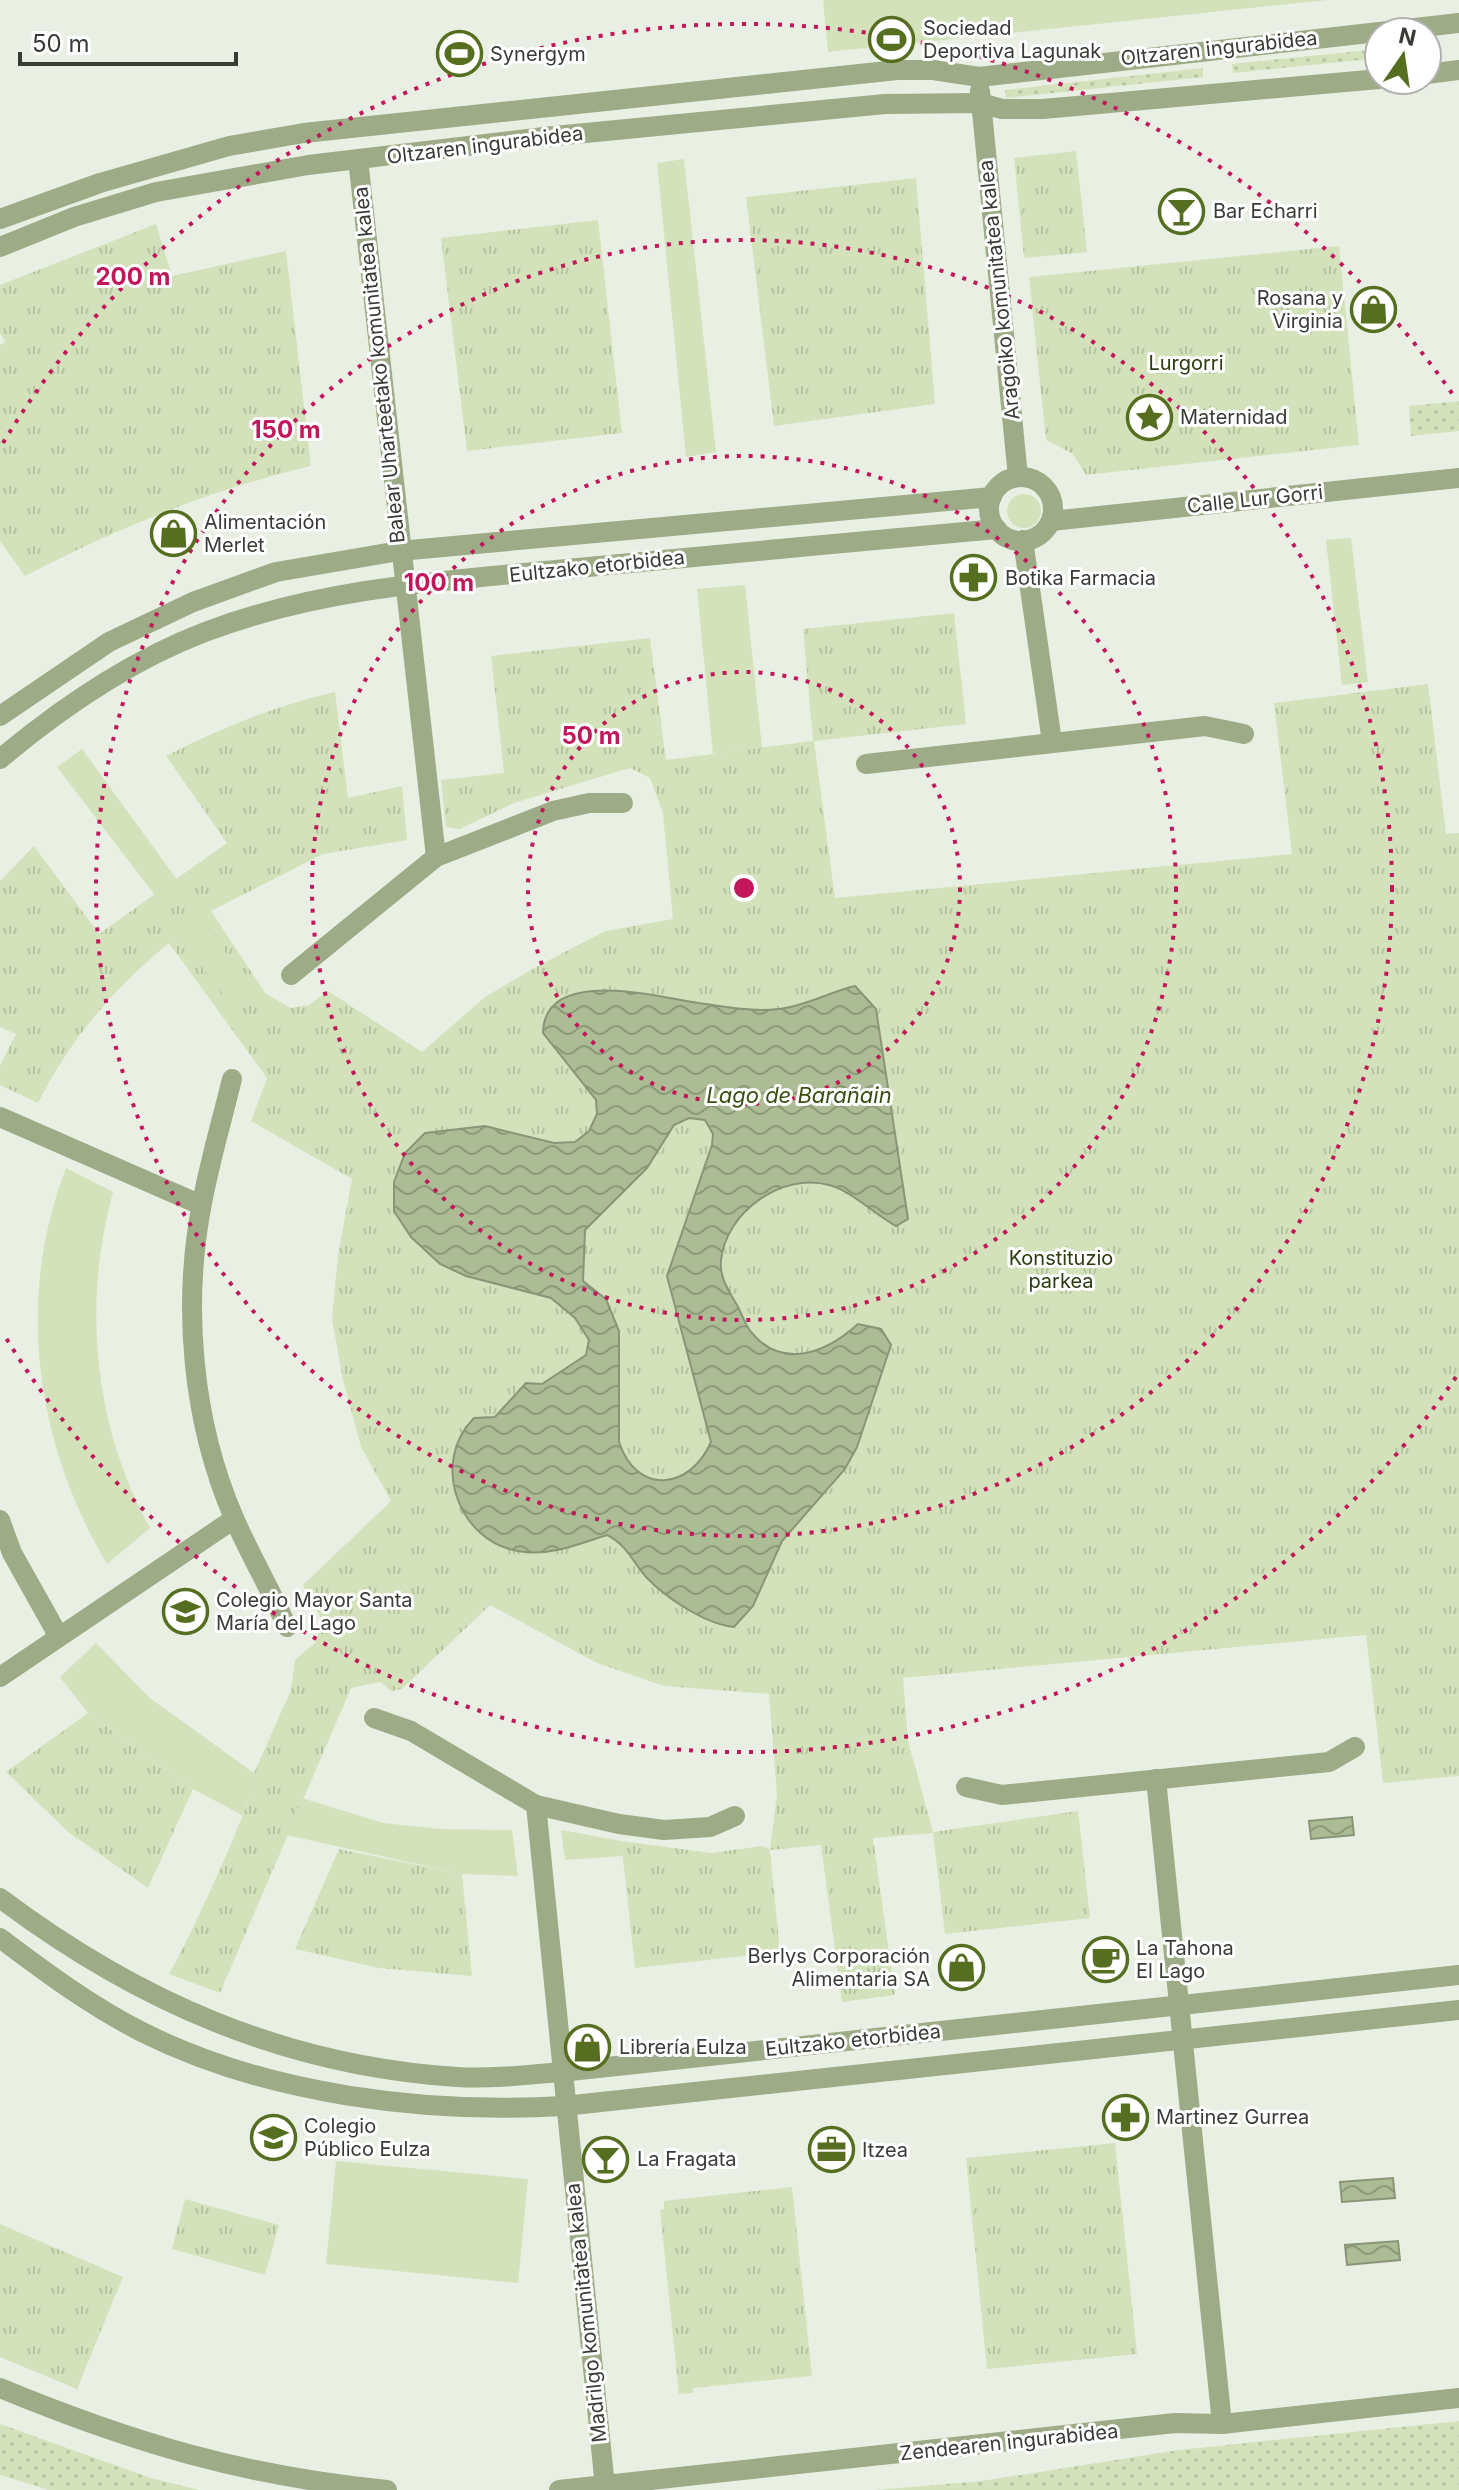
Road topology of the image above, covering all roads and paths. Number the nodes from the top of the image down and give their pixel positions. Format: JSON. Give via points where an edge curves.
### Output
{"nodes":[{"id":1,"x":1459,"y":23,"type":"edge"},
{"id":2,"x":979,"y":77,"type":"junction"},
{"id":3,"x":1363,"y":80,"type":"edge"},
{"id":4,"x":980,"y":103,"type":"junction"},
{"id":5,"x":358,"y":159,"type":"junction"},
{"id":6,"x":0,"y":219,"type":"edge"},
{"id":7,"x":0,"y":247,"type":"edge"},
{"id":8,"x":1018,"y":477,"type":"junction"},
{"id":9,"x":1459,"y":478,"type":"edge"},
{"id":10,"x":992,"y":497,"type":"junction"},
{"id":11,"x":1051,"y":521,"type":"junction"},
{"id":12,"x":997,"y":529,"type":"junction"},
{"id":13,"x":1023,"y":540,"type":"junction"},
{"id":14,"x":399,"y":551,"type":"junction"},
{"id":15,"x":403,"y":584,"type":"junction"},
{"id":16,"x":0,"y":716,"type":"edge"},
{"id":17,"x":1244,"y":734,"type":"dead end"},
{"id":18,"x":1052,"y":742,"type":"junction"},
{"id":19,"x":0,"y":759,"type":"edge"},
{"id":20,"x":866,"y":764,"type":"dead end"},
{"id":21,"x":623,"y":803,"type":"dead end"},
{"id":22,"x":436,"y":857,"type":"junction"},
{"id":23,"x":291,"y":975,"type":"dead end"},
{"id":24,"x":232,"y":1079,"type":"dead end"},
{"id":25,"x":2,"y":1125,"type":"edge"},
{"id":26,"x":201,"y":1205,"type":"junction"},
{"id":27,"x":234,"y":1519,"type":"junction"},
{"id":28,"x":0,"y":1520,"type":"edge"},
{"id":29,"x":287,"y":1627,"type":"dead end"},
{"id":30,"x":58,"y":1635,"type":"junction"},
{"id":31,"x":0,"y":1677,"type":"edge"},
{"id":32,"x":374,"y":1718,"type":"dead end"},
{"id":33,"x":1355,"y":1747,"type":"dead end"},
{"id":34,"x":1156,"y":1779,"type":"junction"},
{"id":35,"x":966,"y":1787,"type":"dead end"},
{"id":36,"x":536,"y":1805,"type":"junction"},
{"id":37,"x":735,"y":1816,"type":"dead end"},
{"id":38,"x":0,"y":1898,"type":"edge"},
{"id":39,"x":0,"y":1938,"type":"edge"},
{"id":40,"x":1459,"y":1975,"type":"edge"},
{"id":41,"x":1178,"y":2005,"type":"junction"},
{"id":42,"x":1459,"y":2010,"type":"edge"},
{"id":43,"x":1182,"y":2039,"type":"junction"},
{"id":44,"x":561,"y":2072,"type":"junction"},
{"id":45,"x":564,"y":2106,"type":"junction"},
{"id":46,"x":0,"y":2388,"type":"edge"},
{"id":47,"x":1459,"y":2398,"type":"edge"},
{"id":48,"x":1222,"y":2424,"type":"junction"},
{"id":49,"x":605,"y":2487,"type":"junction"},
{"id":50,"x":387,"y":2490,"type":"edge"},
{"id":51,"x":559,"y":2490,"type":"edge"}],
"edges":[{"from":1,"to":2,"type":"street","name":"Oltzaren ingurabidea"},
{"from":2,"to":4,"type":"street"},
{"from":2,"to":6,"type":"street","name":"Oltzaren ingurabidea","via":[[897,70],[340,127],[229,146]]},
{"from":3,"to":4,"type":"street","name":"Oltzaren ingurabidea","via":[[1043,109]]},
{"from":4,"to":5,"type":"street","name":"Oltzaren ingurabidea","via":[[885,104]]},
{"from":4,"to":8,"type":"street","name":"Aragoiko komunitatea kalea"},
{"from":5,"to":7,"type":"street","name":"Oltzaren ingurabidea","via":[[156,192]]},
{"from":5,"to":14,"type":"street","name":"Balear Uharteetako komunitatea kalea"},
{"from":8,"to":10,"type":"street","via":[[1002,483]]},
{"from":8,"to":11,"type":"street","via":[[1047,490],[1053,505]]},
{"from":9,"to":11,"type":"street","name":"Calle Lur Gorri"},
{"from":10,"to":12,"type":"street","via":[[990,514]]},
{"from":10,"to":14,"type":"street","name":"Eultzako etorbidea"},
{"from":11,"to":13,"type":"street","via":[[1040,535]]},
{"from":12,"to":13,"type":"street"},
{"from":12,"to":15,"type":"street","name":"Eultzako etorbidea"},
{"from":13,"to":18,"type":"street"},
{"from":14,"to":15,"type":"street","name":"Balear Uharteetako komunitatea kalea"},
{"from":14,"to":16,"type":"street","name":"Eultzako etorbidea","via":[[276,572],[193,602],[109,642]]},
{"from":15,"to":19,"type":"street","name":"Eultzako etorbidea","via":[[290,605],[205,632],[122,670]]},
{"from":15,"to":22,"type":"street","name":"Balear Uharteetako komunitatea kalea"},
{"from":17,"to":18,"type":"street","via":[[1205,726]]},
{"from":18,"to":20,"type":"street"},
{"from":21,"to":22,"type":"street","via":[[553,811]]},
{"from":22,"to":23,"type":"street"},
{"from":24,"to":26,"type":"street"},
{"from":25,"to":26,"type":"street"},
{"from":26,"to":27,"type":"street","via":[[193,1292],[195,1375],[211,1455]]},
{"from":27,"to":29,"type":"street"},
{"from":27,"to":30,"type":"street"},
{"from":28,"to":30,"type":"street","via":[[12,1553]]},
{"from":30,"to":31,"type":"street"},
{"from":32,"to":36,"type":"street","via":[[411,1731]]},
{"from":33,"to":34,"type":"street","via":[[1329,1762]]},
{"from":34,"to":35,"type":"street","via":[[1002,1795]]},
{"from":34,"to":41,"type":"street"},
{"from":36,"to":37,"type":"street","via":[[664,1830],[710,1827]]},
{"from":36,"to":44,"type":"street","name":"Madrilgo komunitatea kalea"},
{"from":38,"to":44,"type":"street","name":"Eultzako etorbidea","via":[[77,1953],[181,2010],[239,2033],[350,2065],[459,2077]]},
{"from":39,"to":45,"type":"street","name":"Eultzako etorbidea","via":[[61,1984],[143,2032],[225,2065],[346,2096],[459,2108]]},
{"from":40,"to":41,"type":"street","name":"Eultzako etorbidea"},
{"from":41,"to":43,"type":"street"},
{"from":41,"to":44,"type":"street","name":"Eultzako etorbidea"},
{"from":42,"to":43,"type":"street","name":"Eultzako etorbidea"},
{"from":43,"to":45,"type":"street","name":"Eultzako etorbidea"},
{"from":43,"to":48,"type":"street"},
{"from":44,"to":45,"type":"street","name":"Madrilgo komunitatea kalea"},
{"from":45,"to":49,"type":"street","name":"Madrilgo komunitatea kalea"},
{"from":46,"to":50,"type":"street","via":[[154,2447],[318,2483]]},
{"from":47,"to":48,"type":"street","name":"Zendearen ingurabidea"},
{"from":48,"to":49,"type":"street","name":"Zendearen ingurabidea","via":[[1175,2423]]},
{"from":49,"to":51,"type":"street","name":"Zendearen ingurabidea"}]}
